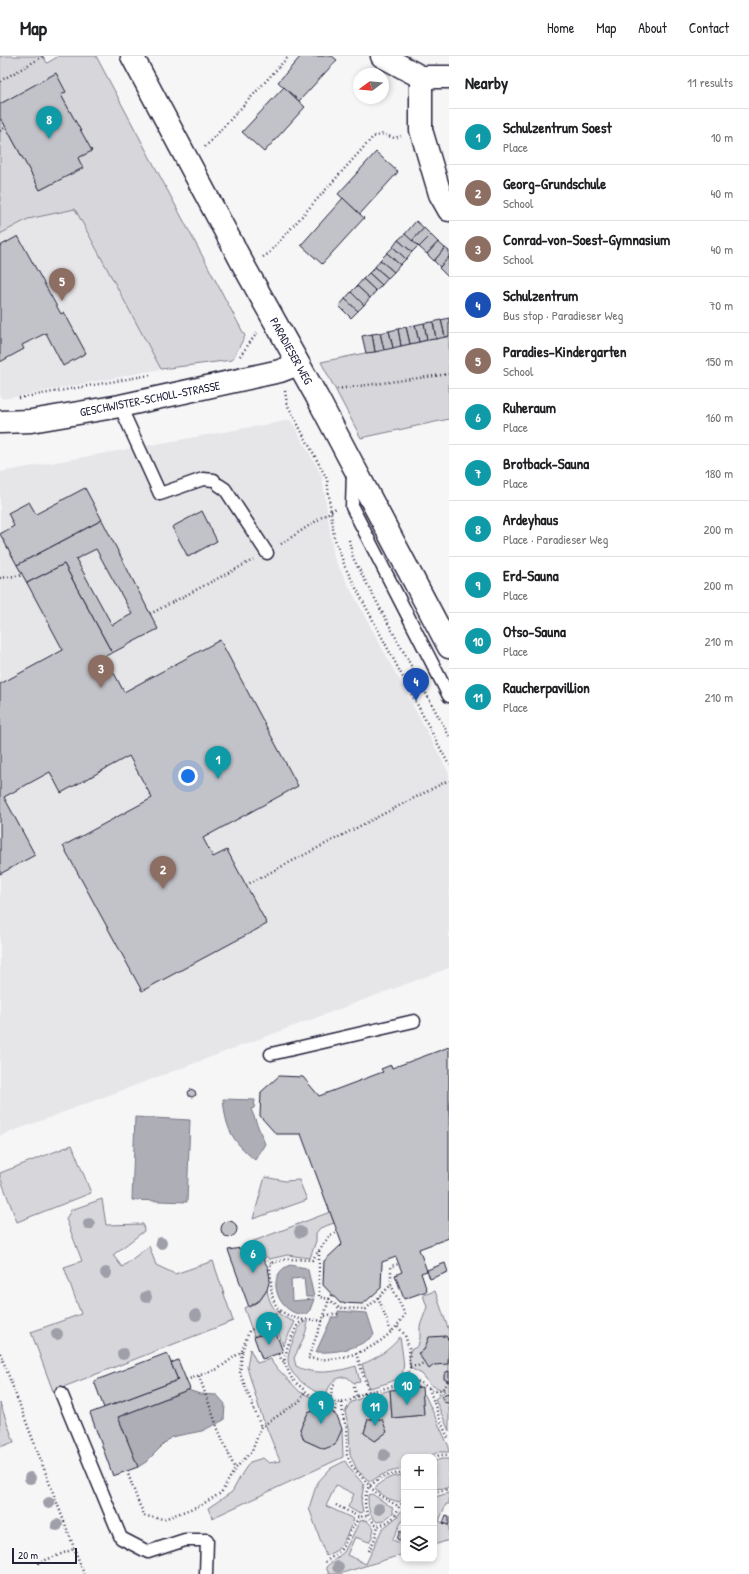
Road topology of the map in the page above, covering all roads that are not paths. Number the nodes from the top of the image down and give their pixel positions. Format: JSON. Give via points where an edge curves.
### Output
{"nodes":[{"id":1,"x":132,"y":56,"type":"edge"},
{"id":2,"x":382,"y":56,"type":"edge"},
{"id":3,"x":421,"y":77,"type":"junction"},
{"id":4,"x":449,"y":77,"type":"edge"},
{"id":5,"x":449,"y":210,"type":"edge"},
{"id":6,"x":289,"y":368,"type":"junction"},
{"id":7,"x":120,"y":406,"type":"junction"},
{"id":8,"x":0,"y":422,"type":"edge"},
{"id":9,"x":353,"y":468,"type":"junction"},
{"id":10,"x":267,"y":553,"type":"dead end"},
{"id":11,"x":449,"y":647,"type":"edge"},
{"id":12,"x":449,"y":696,"type":"edge"},
{"id":13,"x":414,"y":1021,"type":"dead end"},
{"id":14,"x":271,"y":1054,"type":"dead end"},
{"id":15,"x":61,"y":1393,"type":"dead end"},
{"id":16,"x":206,"y":1574,"type":"edge"}],
"edges":[{"from":1,"to":6,"type":"street","name":"PARADIESER WEG","via":[[269,311]]},
{"from":2,"to":3,"type":"street"},
{"from":3,"to":4,"type":"street"},
{"from":3,"to":5,"type":"street","via":[[421,130],[440,194]]},
{"from":6,"to":7,"type":"street","name":"GESCHWISTER-SCHOLL-STRASSE"},
{"from":6,"to":9,"type":"street","name":"PARADIESER WEG","via":[[317,397]]},
{"from":7,"to":8,"type":"street","name":"GESCHWISTER-SCHOLL-STRASSE","via":[[31,421]]},
{"from":7,"to":10,"type":"lane","via":[[160,494],[203,479],[216,483],[225,489]]},
{"from":9,"to":11,"type":"street","name":"PARADIESER WEG"},
{"from":9,"to":12,"type":"lane","via":[[352,508]]},
{"from":13,"to":14,"type":"lane"},
{"from":15,"to":16,"type":"lane","via":[[121,1538],[148,1552],[185,1540],[207,1540]]}]}
